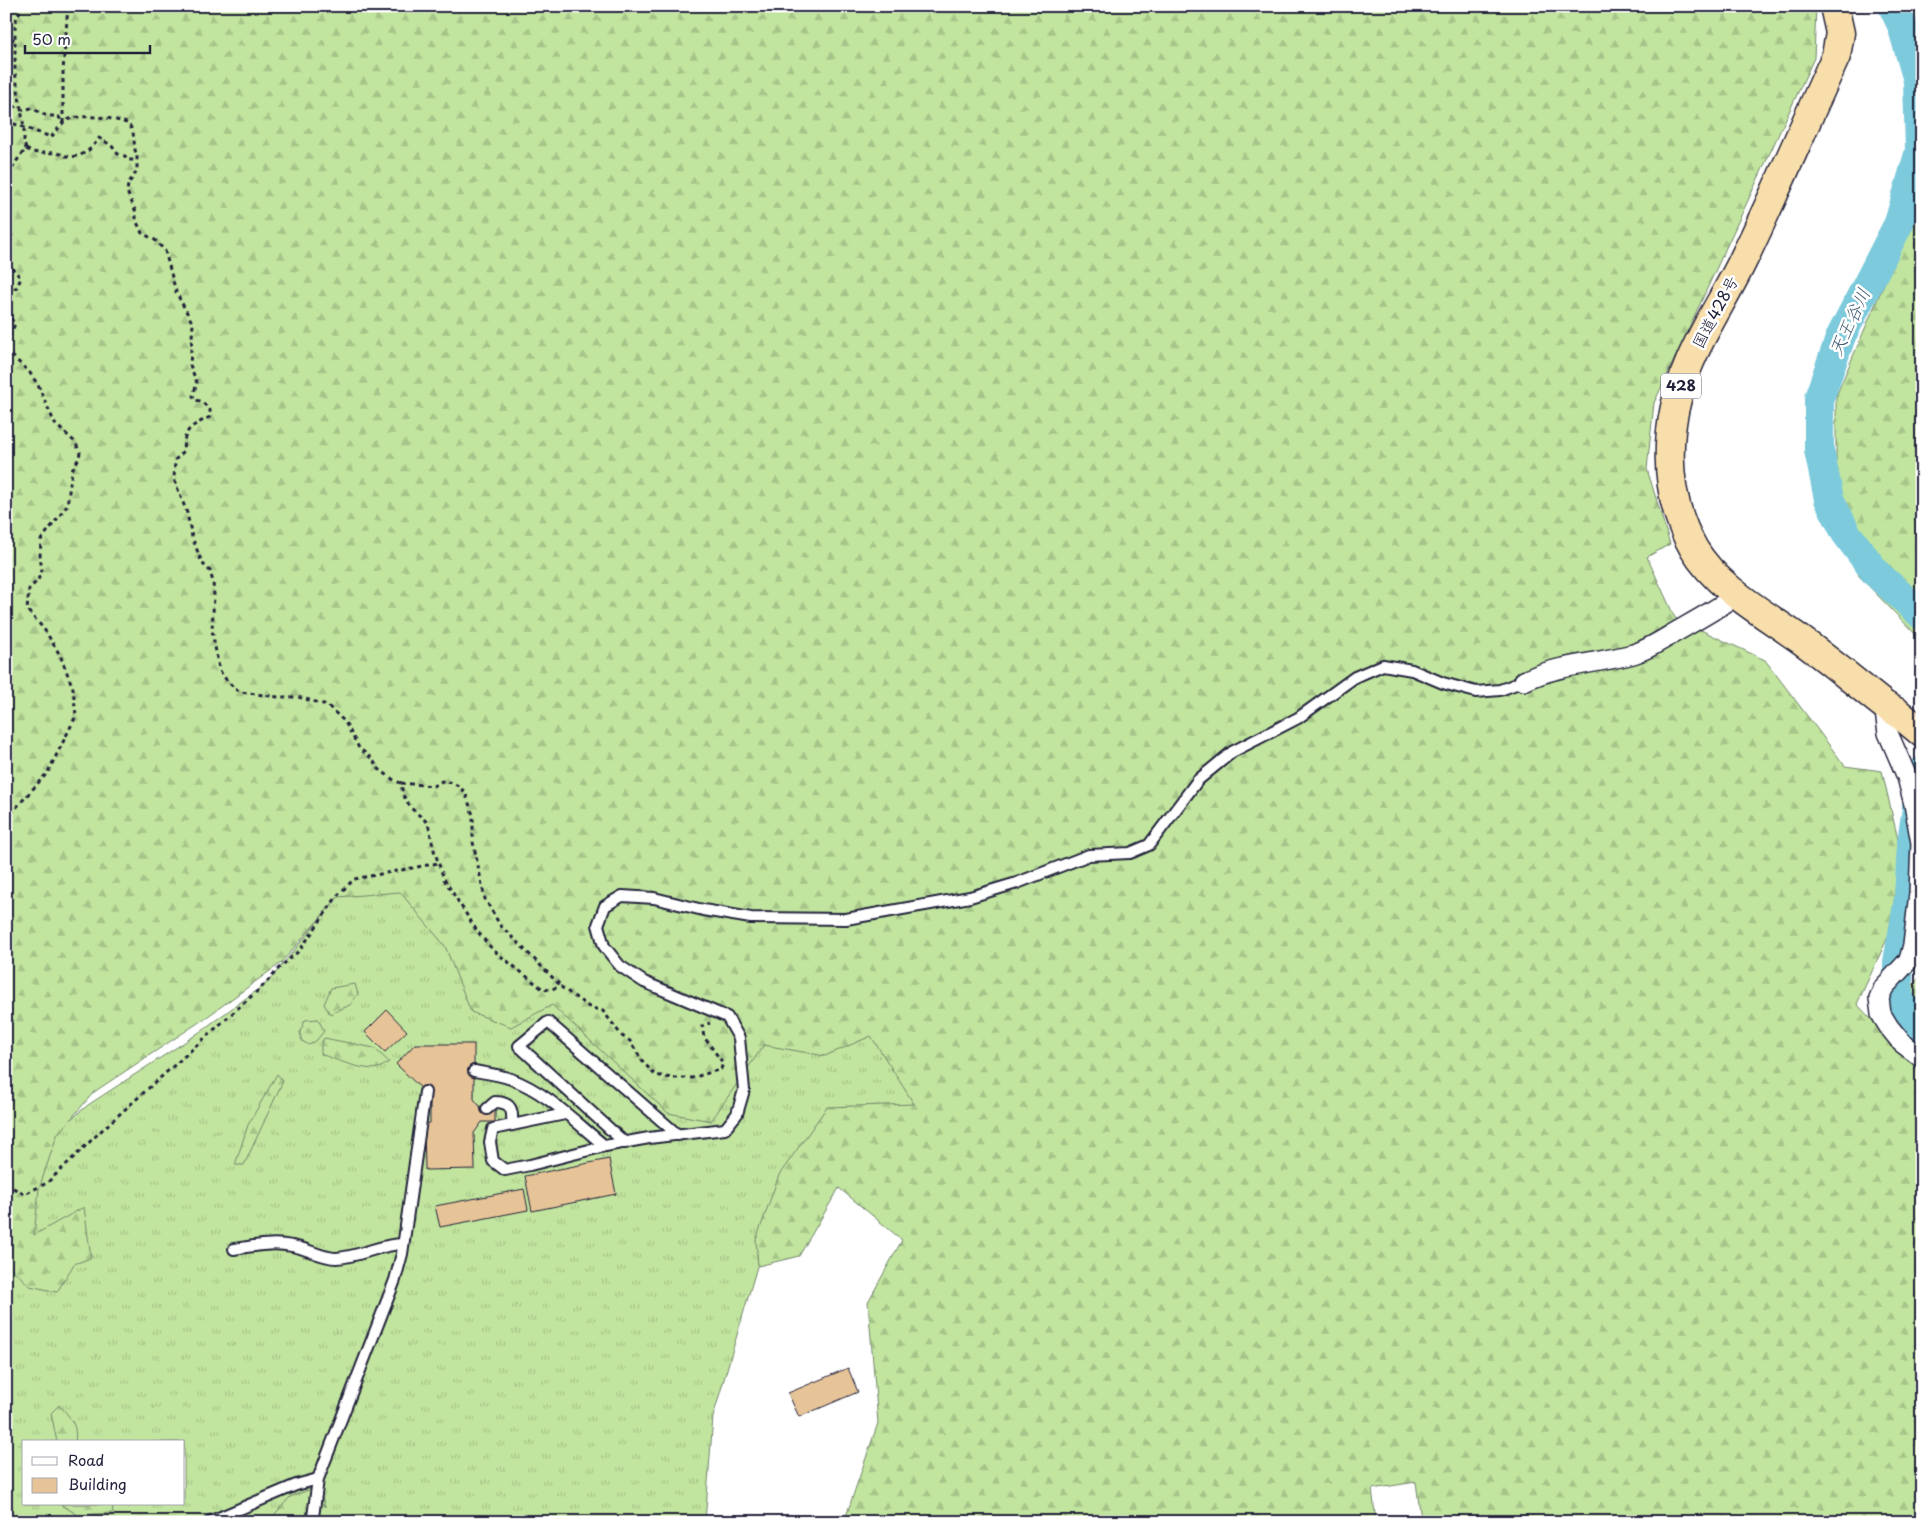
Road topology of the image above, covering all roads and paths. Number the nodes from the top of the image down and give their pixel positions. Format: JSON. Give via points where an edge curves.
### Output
{"nodes":[{"id":1,"x":22,"y":6,"type":"edge"},
{"id":2,"x":68,"y":6,"type":"edge"},
{"id":3,"x":1834,"y":6,"type":"edge"},
{"id":4,"x":15,"y":37,"type":"junction"},
{"id":5,"x":6,"y":47,"type":"edge"},
{"id":6,"x":6,"y":102,"type":"edge"},
{"id":7,"x":21,"y":110,"type":"junction"},
{"id":8,"x":6,"y":120,"type":"edge"},
{"id":9,"x":63,"y":123,"type":"junction"},
{"id":10,"x":24,"y":128,"type":"junction"},
{"id":11,"x":26,"y":149,"type":"junction"},
{"id":12,"x":137,"y":160,"type":"junction"},
{"id":13,"x":6,"y":183,"type":"edge"},
{"id":14,"x":6,"y":220,"type":"edge"},
{"id":15,"x":6,"y":243,"type":"edge"},
{"id":16,"x":8,"y":265,"type":"edge"},
{"id":17,"x":6,"y":273,"type":"edge"},
{"id":18,"x":6,"y":302,"type":"edge"},
{"id":19,"x":6,"y":312,"type":"edge"},
{"id":20,"x":6,"y":343,"type":"edge"},
{"id":21,"x":6,"y":350,"type":"edge"},
{"id":22,"x":1737,"y":595,"type":"junction"},
{"id":23,"x":1524,"y":680,"type":"joint"},
{"id":24,"x":1891,"y":709,"type":"junction"},
{"id":25,"x":1922,"y":733,"type":"edge"},
{"id":26,"x":401,"y":783,"type":"junction"},
{"id":27,"x":6,"y":819,"type":"edge"},
{"id":28,"x":438,"y":863,"type":"junction"},
{"id":29,"x":561,"y":987,"type":"junction"},
{"id":30,"x":730,"y":1022,"type":"junction"},
{"id":31,"x":1922,"y":1058,"type":"edge"},
{"id":32,"x":474,"y":1071,"type":"dead end"},
{"id":33,"x":425,"y":1092,"type":"dead end"},
{"id":34,"x":487,"y":1109,"type":"dead end"},
{"id":35,"x":565,"y":1114,"type":"junction"},
{"id":36,"x":512,"y":1125,"type":"junction"},
{"id":37,"x":678,"y":1135,"type":"junction"},
{"id":38,"x":625,"y":1142,"type":"junction"},
{"id":39,"x":605,"y":1146,"type":"junction"},
{"id":40,"x":6,"y":1184,"type":"edge"},
{"id":41,"x":403,"y":1244,"type":"junction"},
{"id":42,"x":234,"y":1249,"type":"dead end"},
{"id":43,"x":318,"y":1480,"type":"junction"},
{"id":44,"x":209,"y":1522,"type":"edge"},
{"id":45,"x":315,"y":1522,"type":"edge"}],
"edges":[{"from":1,"to":4,"type":"path","via":[[15,22]]},
{"from":2,"to":9,"type":"path"},
{"from":3,"to":22,"type":"highway","name":"国道428号","number":"428","via":[[1840,33],[1836,56],[1745,257],[1689,362],[1670,429],[1672,481],[1684,526],[1695,550]]},
{"from":4,"to":5,"type":"path"},
{"from":4,"to":7,"type":"path","via":[[15,71]]},
{"from":6,"to":7,"type":"path"},
{"from":7,"to":9,"type":"path","via":[[32,108],[45,116],[59,117]]},
{"from":7,"to":10,"type":"path"},
{"from":8,"to":10,"type":"path"},
{"from":9,"to":10,"type":"path","via":[[51,137]]},
{"from":9,"to":12,"type":"path","via":[[77,116],[91,116],[129,124]]},
{"from":10,"to":11,"type":"path"},
{"from":11,"to":12,"type":"path","via":[[34,153],[80,156],[99,138],[128,160]]},
{"from":11,"to":13,"type":"path"},
{"from":12,"to":26,"type":"path","via":[[137,172],[128,184],[136,220],[142,233],[165,251],[176,292],[192,324],[190,365],[197,383],[194,400],[201,401],[210,410],[210,417],[190,427],[184,437],[183,452],[175,460],[174,479],[192,537],[213,582],[212,630],[219,668],[241,692],[298,697],[327,705],[345,722],[359,748],[372,758],[379,769]]},
{"from":14,"to":15,"type":"path","via":[[12,235]]},
{"from":16,"to":17,"type":"path"},
{"from":16,"to":18,"type":"path","via":[[21,278],[17,287],[9,292]]},
{"from":19,"to":20,"type":"path","via":[[14,324]]},
{"from":21,"to":27,"type":"path","via":[[30,372],[56,424],[75,442],[80,452],[72,470],[67,506],[40,540],[42,570],[29,589],[27,610],[60,655],[73,688],[76,716],[48,772]]},
{"from":22,"to":23,"type":"street","via":[[1635,653],[1541,672]]},
{"from":22,"to":24,"type":"highway","name":"国道428号","number":"428","via":[[1802,640]]},
{"from":23,"to":30,"type":"lane","via":[[1500,690],[1476,692],[1412,670],[1383,665],[1355,677],[1298,718],[1232,752],[1198,780],[1149,845],[1130,853],[1088,855],[970,898],[846,920],[751,918],[654,898],[622,896],[605,906],[598,925],[604,946],[620,966],[644,982],[728,1017]]},
{"from":24,"to":25,"type":"highway","name":"国道428号","number":"428"},
{"from":24,"to":31,"type":"street","via":[[1888,733],[1906,777],[1921,843],[1919,893],[1909,960],[1884,987],[1879,998],[1889,1027]]},
{"from":26,"to":28,"type":"path","via":[[403,795],[428,823]]},
{"from":26,"to":29,"type":"path","via":[[433,786],[442,781],[454,783],[465,792],[473,815],[473,842],[485,899],[500,925]]},
{"from":28,"to":29,"type":"path","via":[[458,901],[493,950],[544,990]]},
{"from":28,"to":40,"type":"path","via":[[354,879],[338,895],[300,950],[47,1184],[24,1194]]},
{"from":29,"to":30,"type":"path","via":[[589,1008],[603,1010],[655,1075],[692,1078],[721,1069],[723,1063],[704,1037],[702,1026]]},
{"from":30,"to":37,"type":"lane","via":[[739,1038],[744,1090],[737,1114],[725,1129]]},
{"from":32,"to":35,"type":"lane","via":[[511,1079],[532,1089]]},
{"from":33,"to":41,"type":"lane"},
{"from":34,"to":36,"type":"lane","via":[[495,1102],[508,1105],[513,1112]]},
{"from":35,"to":36,"type":"lane"},
{"from":35,"to":39,"type":"lane"},
{"from":36,"to":39,"type":"lane","via":[[490,1126],[493,1161],[505,1170]]},
{"from":37,"to":38,"type":"lane"},
{"from":37,"to":38,"type":"lane","via":[[548,1022],[519,1046]]},
{"from":38,"to":39,"type":"lane"},
{"from":41,"to":42,"type":"lane","via":[[390,1244],[361,1255],[334,1258],[291,1246],[266,1244]]},
{"from":41,"to":43,"type":"lane","via":[[395,1280]]},
{"from":43,"to":44,"type":"lane","via":[[296,1485]]},
{"from":43,"to":45,"type":"lane"}]}
